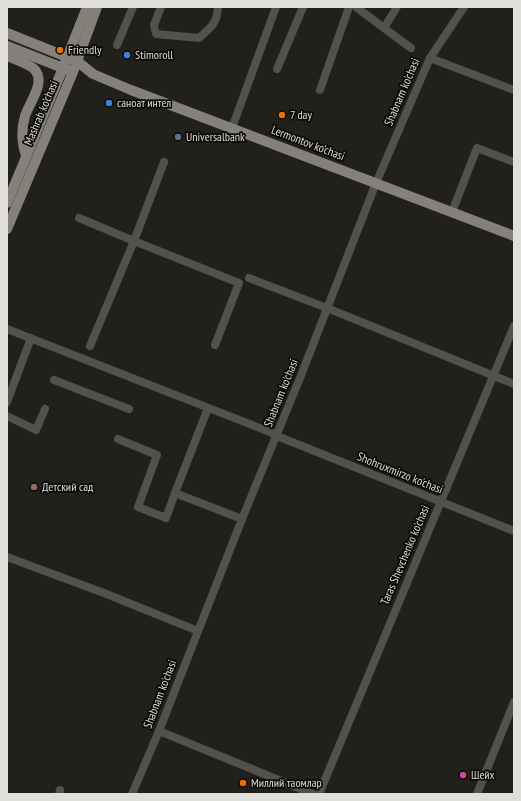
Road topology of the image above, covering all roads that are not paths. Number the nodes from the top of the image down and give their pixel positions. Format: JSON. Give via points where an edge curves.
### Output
{"nodes":[{"id":1,"x":87,"y":7,"type":"edge"},
{"id":2,"x":97,"y":7,"type":"edge"},
{"id":3,"x":133,"y":7,"type":"edge"},
{"id":4,"x":161,"y":7,"type":"edge"},
{"id":5,"x":218,"y":7,"type":"edge"},
{"id":6,"x":276,"y":7,"type":"edge"},
{"id":7,"x":303,"y":7,"type":"edge"},
{"id":8,"x":349,"y":7,"type":"edge"},
{"id":9,"x":356,"y":7,"type":"edge"},
{"id":10,"x":397,"y":7,"type":"edge"},
{"id":11,"x":464,"y":7,"type":"edge"},
{"id":12,"x":384,"y":28,"type":"junction"},
{"id":13,"x":7,"y":33,"type":"edge"},
{"id":14,"x":117,"y":45,"type":"dead end"},
{"id":15,"x":7,"y":46,"type":"edge"},
{"id":16,"x":411,"y":48,"type":"dead end"},
{"id":17,"x":7,"y":56,"type":"edge"},
{"id":18,"x":67,"y":56,"type":"junction"},
{"id":19,"x":430,"y":58,"type":"junction"},
{"id":20,"x":77,"y":61,"type":"junction"},
{"id":21,"x":63,"y":68,"type":"junction"},
{"id":22,"x":277,"y":69,"type":"dead end"},
{"id":23,"x":73,"y":72,"type":"junction"},
{"id":24,"x":93,"y":74,"type":"junction"},
{"id":25,"x":320,"y":90,"type":"dead end"},
{"id":26,"x":514,"y":90,"type":"edge"},
{"id":27,"x":232,"y":128,"type":"junction"},
{"id":28,"x":26,"y":156,"type":"junction"},
{"id":29,"x":164,"y":162,"type":"dead end"},
{"id":30,"x":514,"y":162,"type":"edge"},
{"id":31,"x":376,"y":182,"type":"junction"},
{"id":32,"x":8,"y":197,"type":"edge"},
{"id":33,"x":452,"y":212,"type":"junction"},
{"id":34,"x":79,"y":218,"type":"dead end"},
{"id":35,"x":7,"y":229,"type":"edge"},
{"id":36,"x":514,"y":236,"type":"edge"},
{"id":37,"x":134,"y":241,"type":"junction"},
{"id":38,"x":249,"y":278,"type":"dead end"},
{"id":39,"x":327,"y":308,"type":"junction"},
{"id":40,"x":514,"y":326,"type":"edge"},
{"id":41,"x":7,"y":329,"type":"edge"},
{"id":42,"x":31,"y":338,"type":"junction"},
{"id":43,"x":215,"y":345,"type":"dead end"},
{"id":44,"x":90,"y":346,"type":"dead end"},
{"id":45,"x":493,"y":376,"type":"junction"},
{"id":46,"x":54,"y":380,"type":"dead end"},
{"id":47,"x":514,"y":384,"type":"edge"},
{"id":48,"x":7,"y":402,"type":"edge"},
{"id":49,"x":208,"y":408,"type":"junction"},
{"id":50,"x":45,"y":409,"type":"dead end"},
{"id":51,"x":129,"y":409,"type":"dead end"},
{"id":52,"x":7,"y":416,"type":"edge"},
{"id":53,"x":277,"y":436,"type":"junction"},
{"id":54,"x":118,"y":439,"type":"dead end"},
{"id":55,"x":175,"y":493,"type":"junction"},
{"id":56,"x":440,"y":502,"type":"junction"},
{"id":57,"x":242,"y":519,"type":"junction"},
{"id":58,"x":514,"y":531,"type":"edge"},
{"id":59,"x":7,"y":557,"type":"edge"},
{"id":60,"x":198,"y":631,"type":"junction"},
{"id":61,"x":514,"y":702,"type":"edge"},
{"id":62,"x":158,"y":731,"type":"junction"},
{"id":63,"x":132,"y":794,"type":"edge"},
{"id":64,"x":313,"y":794,"type":"edge"},
{"id":65,"x":319,"y":794,"type":"edge"},
{"id":66,"x":477,"y":794,"type":"edge"}],
"edges":[{"from":1,"to":18,"type":"main road","name":"Mashrab ko'chasi"},
{"from":2,"to":20,"type":"main road","name":"Mashrab ko'chasi"},
{"from":3,"to":14,"type":"street"},
{"from":4,"to":5,"type":"street","via":[[154,25],[156,34],[199,38],[218,17]]},
{"from":6,"to":27,"type":"street"},
{"from":7,"to":22,"type":"street"},
{"from":8,"to":25,"type":"street"},
{"from":9,"to":12,"type":"street"},
{"from":10,"to":12,"type":"street"},
{"from":11,"to":19,"type":"street","name":"Shabnam ko'chasi"},
{"from":12,"to":16,"type":"street"},
{"from":13,"to":18,"type":"main road","name":"Lermontov ko’chasi"},
{"from":15,"to":21,"type":"main road","name":"Lermontov ko’chasi"},
{"from":17,"to":28,"type":"main road","via":[[32,67],[38,78],[36,92],[25,117],[22,138]]},
{"from":18,"to":20,"type":"main road","name":"Lermontov ko’chasi"},
{"from":18,"to":21,"type":"main road","name":"Mashrab ko'chasi"},
{"from":19,"to":26,"type":"street"},
{"from":19,"to":31,"type":"street","name":"Shabnam ko'chasi"},
{"from":20,"to":23,"type":"main road","name":"Mashrab ko'chasi"},
{"from":20,"to":24,"type":"main road","name":"Lermontov ko’chasi"},
{"from":21,"to":23,"type":"main road","name":"Lermontov ko’chasi"},
{"from":21,"to":28,"type":"main road","name":"Mashrab ko'chasi"},
{"from":23,"to":24,"type":"main road","name":"Lermontov ko’chasi"},
{"from":23,"to":35,"type":"main road","name":"Mashrab ko'chasi"},
{"from":24,"to":27,"type":"main road","name":"Lermontov ko’chasi"},
{"from":27,"to":31,"type":"main road","name":"Lermontov ko’chasi"},
{"from":28,"to":32,"type":"main road","name":"Mashrab ko'chasi"},
{"from":29,"to":37,"type":"street"},
{"from":30,"to":33,"type":"street","via":[[477,148]]},
{"from":31,"to":33,"type":"main road","name":"Lermontov ko’chasi"},
{"from":31,"to":39,"type":"street","name":"Shabnam ko'chasi"},
{"from":33,"to":36,"type":"main road","name":"Lermontov ko’chasi"},
{"from":34,"to":37,"type":"street"},
{"from":37,"to":43,"type":"street","via":[[239,283]]},
{"from":37,"to":44,"type":"street"},
{"from":38,"to":39,"type":"street"},
{"from":39,"to":45,"type":"street"},
{"from":39,"to":53,"type":"street","name":"Shabnam ko'chasi"},
{"from":40,"to":45,"type":"street","name":"Taras Shevchenko ko'chasi"},
{"from":41,"to":42,"type":"street","name":"Shohruxmirzo ko'chasi"},
{"from":42,"to":48,"type":"street"},
{"from":42,"to":49,"type":"street","name":"Shohruxmirzo ko'chasi"},
{"from":45,"to":47,"type":"street"},
{"from":45,"to":56,"type":"street","name":"Taras Shevchenko ko'chasi"},
{"from":46,"to":51,"type":"street"},
{"from":49,"to":53,"type":"street","name":"Shohruxmirzo ko'chasi"},
{"from":49,"to":55,"type":"street"},
{"from":50,"to":52,"type":"street","via":[[36,430]]},
{"from":53,"to":56,"type":"street","name":"Shohruxmirzo ko'chasi"},
{"from":53,"to":57,"type":"street","name":"Shabnam ko'chasi"},
{"from":54,"to":55,"type":"street","via":[[157,455],[138,507],[166,518]]},
{"from":55,"to":57,"type":"street"},
{"from":56,"to":58,"type":"street","name":"Shohruxmirzo ko'chasi"},
{"from":56,"to":65,"type":"street","name":"Taras Shevchenko ko'chasi"},
{"from":57,"to":60,"type":"street","name":"Shabnam ko'chasi"},
{"from":59,"to":60,"type":"street"},
{"from":60,"to":62,"type":"street","name":"Shabnam ko'chasi"},
{"from":61,"to":66,"type":"street"},
{"from":62,"to":63,"type":"street","name":"Shabnam ko'chasi"},
{"from":62,"to":64,"type":"street"}]}
